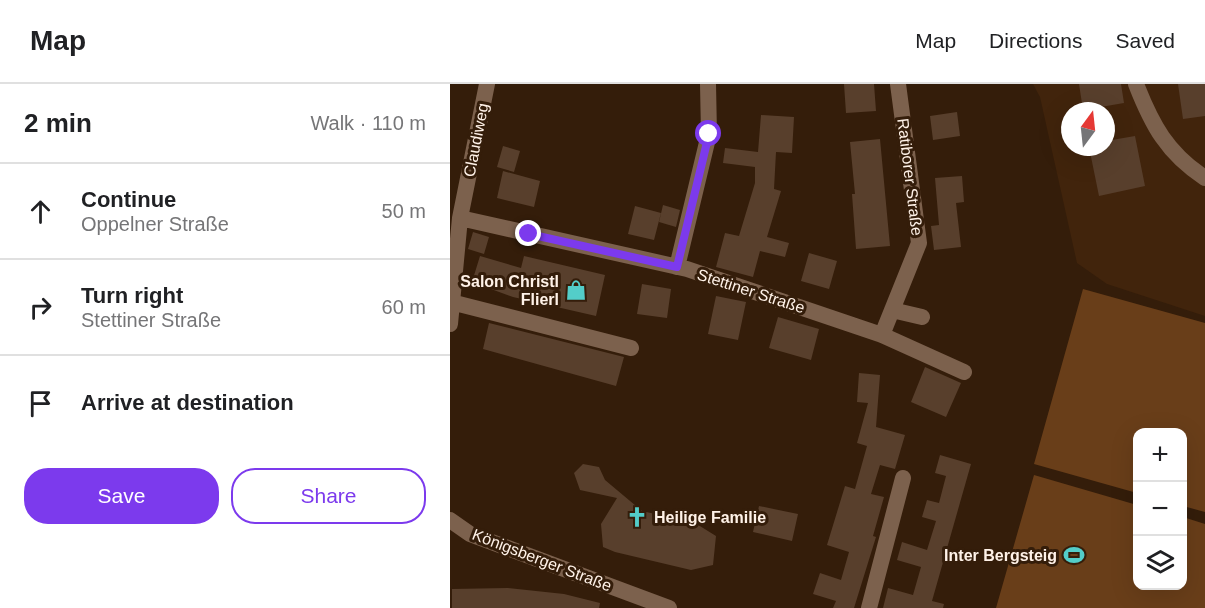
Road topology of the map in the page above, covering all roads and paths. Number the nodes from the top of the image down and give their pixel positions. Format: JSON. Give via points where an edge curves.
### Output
{"nodes":[{"id":1,"x":487,"y":84,"type":"edge"},
{"id":2,"x":708,"y":84,"type":"edge"},
{"id":3,"x":898,"y":84,"type":"edge"},
{"id":4,"x":1136,"y":84,"type":"edge"},
{"id":5,"x":1205,"y":178,"type":"edge"},
{"id":6,"x":460,"y":218,"type":"junction"},
{"id":7,"x":677,"y":267,"type":"junction"},
{"id":8,"x":451,"y":303,"type":"edge"},
{"id":9,"x":892,"y":310,"type":"junction"},
{"id":10,"x":922,"y":317,"type":"dead end"},
{"id":11,"x":450,"y":324,"type":"edge"},
{"id":12,"x":882,"y":335,"type":"junction"},
{"id":13,"x":631,"y":348,"type":"dead end"},
{"id":14,"x":964,"y":372,"type":"dead end"},
{"id":15,"x":903,"y":478,"type":"dead end"},
{"id":16,"x":450,"y":520,"type":"edge"},
{"id":17,"x":669,"y":608,"type":"edge"},
{"id":18,"x":869,"y":608,"type":"edge"}],
"edges":[{"from":1,"to":6,"type":"street","name":"Claudiweg"},
{"from":2,"to":7,"type":"street","via":[[709,134]]},
{"from":3,"to":9,"type":"street","name":"Ratiborer Straße","via":[[919,243]]},
{"from":4,"to":5,"type":"street","via":[[1164,142]]},
{"from":6,"to":7,"type":"street","name":"Stettiner Straße"},
{"from":6,"to":8,"type":"street","name":"Claudiweg"},
{"from":7,"to":12,"type":"street","name":"Stettiner Straße"},
{"from":8,"to":11,"type":"street","name":"Claudiweg"},
{"from":8,"to":13,"type":"street"},
{"from":9,"to":10,"type":"street"},
{"from":9,"to":12,"type":"street","name":"Ratiborer Straße"},
{"from":12,"to":14,"type":"street","name":"Stettiner Straße"},
{"from":15,"to":18,"type":"street"},
{"from":16,"to":17,"type":"street","name":"Königsberger Straße","via":[[470,534]]}]}
